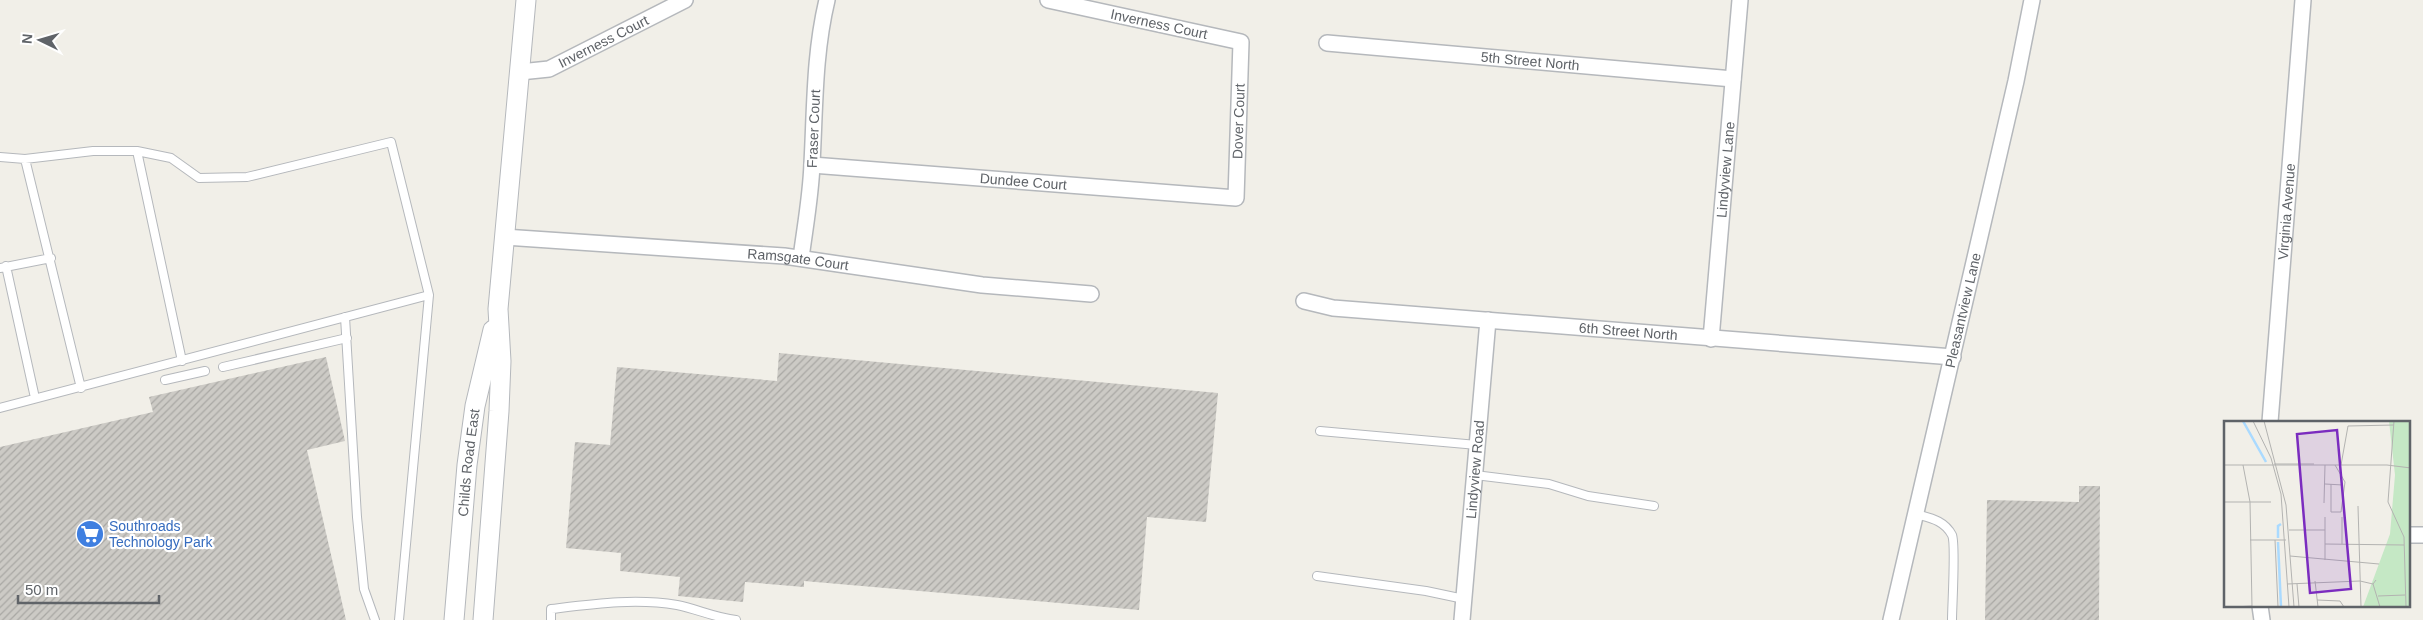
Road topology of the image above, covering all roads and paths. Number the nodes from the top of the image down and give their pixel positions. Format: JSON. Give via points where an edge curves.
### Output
{"nodes":[{"id":1,"x":526,"y":0,"type":"edge"},
{"id":2,"x":684,"y":0,"type":"edge"},
{"id":3,"x":827,"y":0,"type":"edge"},
{"id":4,"x":1048,"y":0,"type":"edge"},
{"id":5,"x":1740,"y":0,"type":"edge"},
{"id":6,"x":2032,"y":0,"type":"edge"},
{"id":7,"x":2303,"y":0,"type":"edge"},
{"id":8,"x":1241,"y":42,"type":"joint"},
{"id":9,"x":1326,"y":43,"type":"dead end"},
{"id":10,"x":520,"y":72,"type":"junction"},
{"id":11,"x":1732,"y":80,"type":"junction"},
{"id":12,"x":137,"y":152,"type":"junction"},
{"id":13,"x":0,"y":157,"type":"edge"},
{"id":14,"x":25,"y":158,"type":"junction"},
{"id":15,"x":812,"y":165,"type":"junction"},
{"id":16,"x":1236,"y":198,"type":"joint"},
{"id":17,"x":504,"y":237,"type":"junction"},
{"id":18,"x":51,"y":258,"type":"junction"},
{"id":19,"x":801,"y":258,"type":"junction"},
{"id":20,"x":3,"y":267,"type":"edge"},
{"id":21,"x":1091,"y":294,"type":"dead end"},
{"id":22,"x":429,"y":295,"type":"junction"},
{"id":23,"x":1304,"y":301,"type":"dead end"},
{"id":24,"x":498,"y":309,"type":"junction"},
{"id":25,"x":345,"y":317,"type":"junction"},
{"id":26,"x":1488,"y":320,"type":"junction"},
{"id":27,"x":346,"y":338,"type":"junction"},
{"id":28,"x":1711,"y":339,"type":"junction"},
{"id":29,"x":1953,"y":357,"type":"junction"},
{"id":30,"x":182,"y":361,"type":"junction"},
{"id":31,"x":223,"y":367,"type":"dead end"},
{"id":32,"x":205,"y":371,"type":"dead end"},
{"id":33,"x":165,"y":380,"type":"dead end"},
{"id":34,"x":81,"y":388,"type":"junction"},
{"id":35,"x":35,"y":398,"type":"junction"},
{"id":36,"x":0,"y":408,"type":"edge"},
{"id":37,"x":2270,"y":421,"type":"edge"},
{"id":38,"x":1320,"y":431,"type":"dead end"},
{"id":39,"x":1478,"y":445,"type":"junction"},
{"id":40,"x":1475,"y":475,"type":"junction"},
{"id":41,"x":1654,"y":506,"type":"dead end"},
{"id":42,"x":1916,"y":514,"type":"junction"},
{"id":43,"x":2410,"y":535,"type":"edge"},
{"id":44,"x":2423,"y":535,"type":"edge"},
{"id":45,"x":1316,"y":576,"type":"dead end"},
{"id":46,"x":1464,"y":599,"type":"junction"},
{"id":47,"x":376,"y":620,"type":"edge"},
{"id":48,"x":399,"y":620,"type":"edge"},
{"id":49,"x":454,"y":620,"type":"edge"},
{"id":50,"x":483,"y":620,"type":"edge"},
{"id":51,"x":551,"y":620,"type":"edge"},
{"id":52,"x":736,"y":620,"type":"edge"},
{"id":53,"x":1462,"y":620,"type":"edge"},
{"id":54,"x":1891,"y":620,"type":"edge"},
{"id":55,"x":1952,"y":620,"type":"edge"}],
"edges":[{"from":1,"to":10,"type":"street","name":"Childs Road East"},
{"from":2,"to":10,"type":"street","name":"Inverness Court","via":[[549,69]]},
{"from":3,"to":15,"type":"street","name":"Fraser Court","via":[[817,67]]},
{"from":4,"to":8,"type":"street","name":"Inverness Court"},
{"from":5,"to":11,"type":"street","name":"Lindyview Lane"},
{"from":6,"to":29,"type":"street","name":"Pleasantview Lane"},
{"from":7,"to":37,"type":"street","name":"Virginia Avenue"},
{"from":8,"to":16,"type":"street","name":"Dover Court"},
{"from":9,"to":11,"type":"street","name":"5th Street North"},
{"from":10,"to":17,"type":"street","name":"Childs Road East"},
{"from":11,"to":28,"type":"street","name":"Lindyview Lane"},
{"from":12,"to":14,"type":"lane","via":[[93,151]]},
{"from":12,"to":22,"type":"lane","via":[[171,158],[199,178],[246,177],[391,142]]},
{"from":12,"to":30,"type":"lane"},
{"from":13,"to":14,"type":"lane"},
{"from":14,"to":18,"type":"lane"},
{"from":15,"to":16,"type":"street","name":"Dundee Court"},
{"from":15,"to":19,"type":"street","name":"Fraser Court"},
{"from":17,"to":19,"type":"street","name":"Ramsgate Court"},
{"from":17,"to":24,"type":"street","name":"Childs Road East"},
{"from":18,"to":20,"type":"lane"},
{"from":18,"to":34,"type":"lane"},
{"from":19,"to":21,"type":"street","name":"Ramsgate Court","via":[[982,285]]},
{"from":20,"to":35,"type":"lane"},
{"from":22,"to":25,"type":"lane"},
{"from":22,"to":48,"type":"lane"},
{"from":23,"to":26,"type":"street","name":"6th Street North","via":[[1333,308]]},
{"from":24,"to":49,"type":"street","name":"Childs Road East","via":[[475,406],[466,465]]},
{"from":24,"to":50,"type":"street","name":"Childs Road East","via":[[499,411]]},
{"from":25,"to":27,"type":"lane"},
{"from":25,"to":30,"type":"lane"},
{"from":26,"to":28,"type":"street","name":"6th Street North"},
{"from":26,"to":39,"type":"street","name":"Lindyview Road"},
{"from":27,"to":31,"type":"lane"},
{"from":27,"to":47,"type":"lane","via":[[364,589]]},
{"from":28,"to":29,"type":"street","name":"6th Street North"},
{"from":29,"to":42,"type":"street","name":"Pleasantview Lane"},
{"from":30,"to":34,"type":"lane"},
{"from":32,"to":33,"type":"lane"},
{"from":34,"to":35,"type":"lane"},
{"from":35,"to":36,"type":"lane"},
{"from":38,"to":39,"type":"lane"},
{"from":39,"to":40,"type":"street","name":"Lindyview Road"},
{"from":40,"to":41,"type":"lane","via":[[1549,484],[1588,496]]},
{"from":40,"to":46,"type":"street","name":"Lindyview Road"},
{"from":42,"to":54,"type":"street","name":"Pleasantview Lane"},
{"from":42,"to":55,"type":"lane","via":[[1936,519],[1953,536]]},
{"from":43,"to":44,"type":"street"},
{"from":45,"to":46,"type":"lane"},
{"from":46,"to":53,"type":"street","name":"Lindyview Road"},
{"from":51,"to":52,"type":"lane","via":[[551,609],[615,601],[677,606]]}]}
